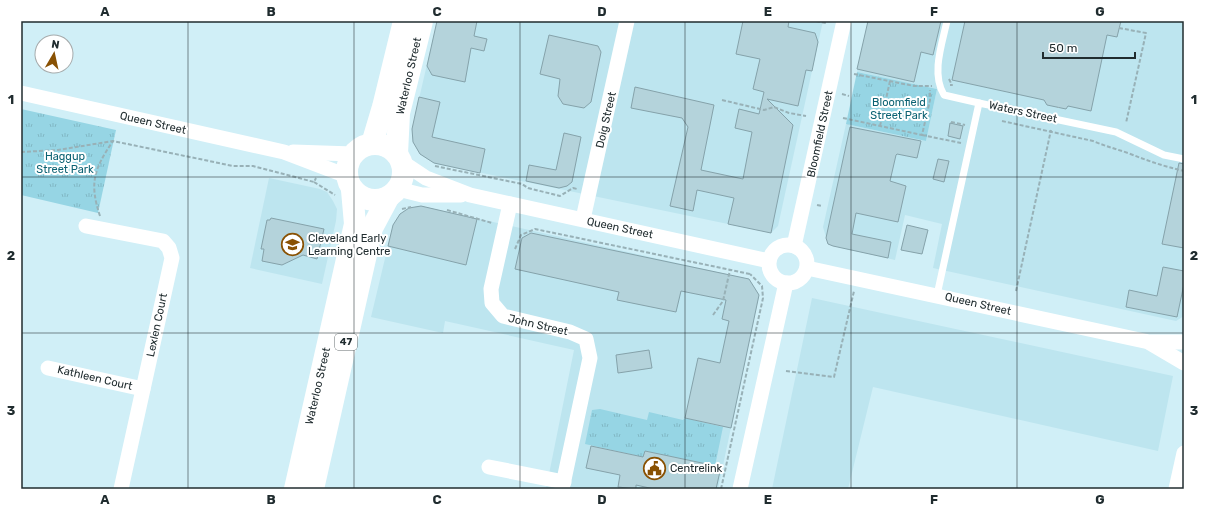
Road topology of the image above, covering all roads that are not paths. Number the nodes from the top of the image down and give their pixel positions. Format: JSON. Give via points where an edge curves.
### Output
{"nodes":[{"id":1,"x":404,"y":21,"type":"edge"},
{"id":2,"x":422,"y":21,"type":"edge"},
{"id":3,"x":627,"y":21,"type":"edge"},
{"id":4,"x":844,"y":21,"type":"edge"},
{"id":5,"x":947,"y":21,"type":"edge"},
{"id":6,"x":21,"y":94,"type":"edge"},
{"id":7,"x":979,"y":103,"type":"junction"},
{"id":8,"x":372,"y":144,"type":"junction"},
{"id":9,"x":284,"y":152,"type":"junction"},
{"id":10,"x":353,"y":154,"type":"junction"},
{"id":11,"x":400,"y":158,"type":"junction"},
{"id":12,"x":1184,"y":159,"type":"edge"},
{"id":13,"x":349,"y":183,"type":"junction"},
{"id":14,"x":470,"y":195,"type":"junction"},
{"id":15,"x":395,"y":200,"type":"junction"},
{"id":16,"x":510,"y":204,"type":"junction"},
{"id":17,"x":583,"y":220,"type":"junction"},
{"id":18,"x":86,"y":226,"type":"dead end"},
{"id":19,"x":794,"y":246,"type":"junction"},
{"id":20,"x":769,"y":261,"type":"junction"},
{"id":21,"x":807,"y":268,"type":"junction"},
{"id":22,"x":786,"y":283,"type":"junction"},
{"id":23,"x":937,"y":295,"type":"junction"},
{"id":24,"x":1149,"y":342,"type":"junction"},
{"id":25,"x":1184,"y":342,"type":"edge"},
{"id":26,"x":1184,"y":363,"type":"edge"},
{"id":27,"x":48,"y":368,"type":"dead end"},
{"id":28,"x":143,"y":389,"type":"junction"},
{"id":29,"x":1184,"y":453,"type":"edge"},
{"id":30,"x":489,"y":467,"type":"dead end"},
{"id":31,"x":563,"y":486,"type":"edge"},
{"id":32,"x":121,"y":489,"type":"edge"},
{"id":33,"x":295,"y":489,"type":"edge"},
{"id":34,"x":313,"y":489,"type":"edge"},
{"id":35,"x":740,"y":489,"type":"edge"},
{"id":36,"x":1176,"y":489,"type":"edge"}],
"edges":[{"from":1,"to":8,"type":"highway","name":"Waterloo Street"},
{"from":2,"to":11,"type":"highway","name":"Waterloo Street","number":"47","via":[[399,113]]},
{"from":3,"to":17,"type":"street","name":"Doig Street"},
{"from":4,"to":19,"type":"street","name":"Bloomfield Street"},
{"from":5,"to":7,"type":"lane","via":[[939,60],[938,86],[944,95]]},
{"from":6,"to":9,"type":"street","name":"Queen Street"},
{"from":7,"to":12,"type":"lane","name":"Waters Street","via":[[1116,132],[1164,155]]},
{"from":7,"to":23,"type":"lane","name":"Waters Street"},
{"from":8,"to":10,"type":"highway"},
{"from":8,"to":11,"type":"highway","via":[[390,148]]},
{"from":9,"to":10,"type":"street","name":"Queen Street"},
{"from":9,"to":13,"type":"street","name":"Queen Street","via":[[319,166]]},
{"from":10,"to":13,"type":"highway","number":"47","via":[[346,168]]},
{"from":11,"to":14,"type":"street","name":"Queen Street","via":[[426,178]]},
{"from":11,"to":15,"type":"highway","number":"47","via":[[404,171]]},
{"from":13,"to":15,"type":"highway","via":[[365,199]]},
{"from":13,"to":33,"type":"highway","name":"Waterloo Street","number":"47","via":[[355,224]]},
{"from":14,"to":15,"type":"street","name":"Queen Street","via":[[422,195]]},
{"from":14,"to":16,"type":"street","name":"Queen Street"},
{"from":15,"to":34,"type":"highway","name":"Waterloo Street","number":"47","via":[[372,228]]},
{"from":16,"to":17,"type":"street","name":"Queen Street"},
{"from":16,"to":31,"type":"street","name":"John Street","via":[[491,289],[492,303],[503,316],[570,332],[586,339],[590,358]]},
{"from":17,"to":20,"type":"street","name":"Queen Street"},
{"from":18,"to":28,"type":"street","name":"Lexlen Court","via":[[152,237],[163,241],[169,248],[172,258]]},
{"from":19,"to":20,"type":"street","via":[[781,246]]},
{"from":19,"to":21,"type":"street","via":[[806,257]]},
{"from":20,"to":22,"type":"street","via":[[774,278]]},
{"from":21,"to":22,"type":"street","via":[[797,281]]},
{"from":21,"to":23,"type":"street","name":"Queen Street"},
{"from":22,"to":35,"type":"street"},
{"from":23,"to":24,"type":"street","name":"Queen Street"},
{"from":24,"to":25,"type":"street","name":"Queen Street"},
{"from":24,"to":26,"type":"street","name":"Queen Street"},
{"from":27,"to":28,"type":"street","name":"Kathleen Court"},
{"from":28,"to":32,"type":"street","name":"Lexlen Court"},
{"from":29,"to":36,"type":"street"},
{"from":30,"to":31,"type":"street"}]}
